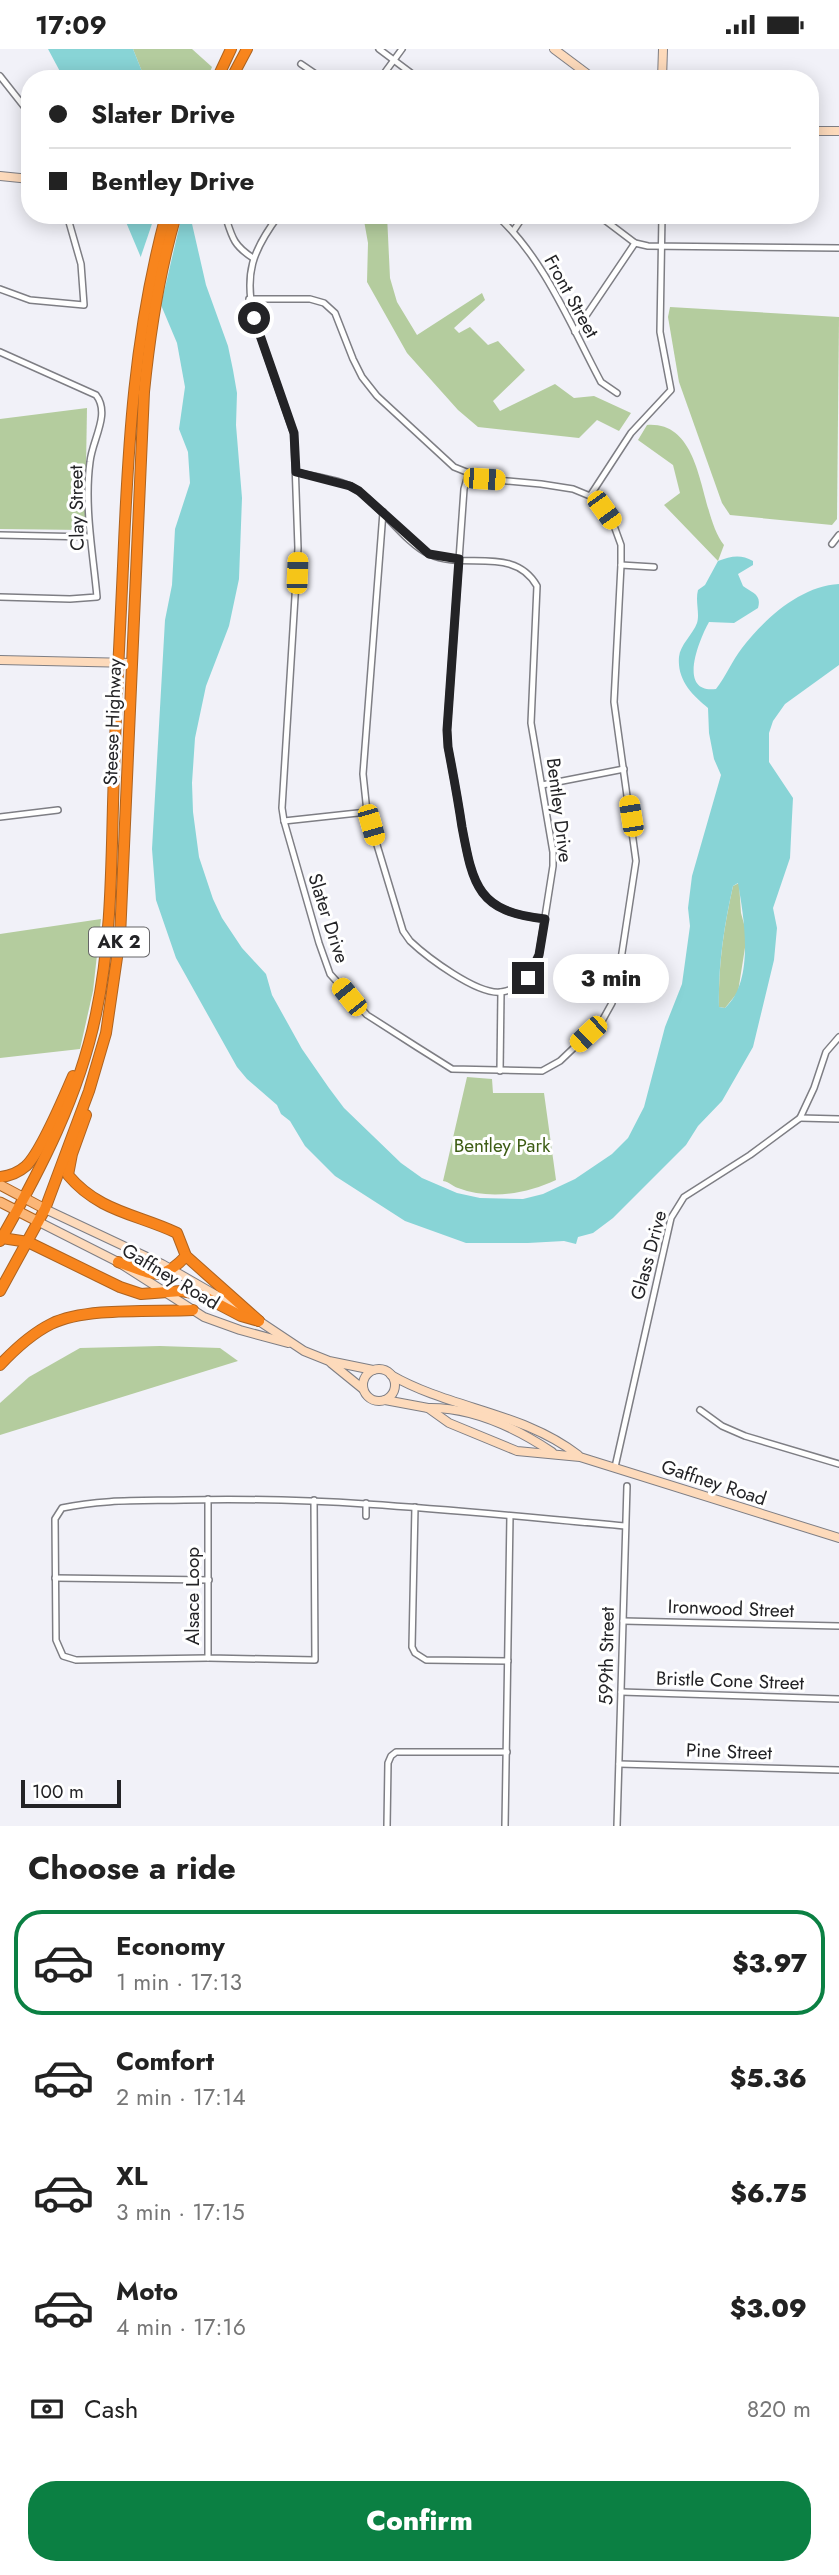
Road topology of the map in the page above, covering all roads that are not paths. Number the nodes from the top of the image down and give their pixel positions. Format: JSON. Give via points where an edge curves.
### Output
{"nodes":[{"id":1,"x":231,"y":49,"type":"edge"},
{"id":2,"x":247,"y":49,"type":"edge"},
{"id":3,"x":379,"y":49,"type":"edge"},
{"id":4,"x":402,"y":49,"type":"edge"},
{"id":5,"x":554,"y":49,"type":"edge"},
{"id":6,"x":663,"y":49,"type":"edge"},
{"id":7,"x":394,"y":60,"type":"junction"},
{"id":8,"x":301,"y":64,"type":"dead end"},
{"id":9,"x":221,"y":70,"type":"edge"},
{"id":10,"x":236,"y":70,"type":"edge"},
{"id":11,"x":310,"y":70,"type":"edge"},
{"id":12,"x":387,"y":70,"type":"edge"},
{"id":13,"x":407,"y":70,"type":"edge"},
{"id":14,"x":582,"y":70,"type":"edge"},
{"id":15,"x":662,"y":70,"type":"edge"},
{"id":16,"x":0,"y":76,"type":"edge"},
{"id":17,"x":21,"y":103,"type":"edge"},
{"id":18,"x":819,"y":131,"type":"edge"},
{"id":19,"x":839,"y":131,"type":"edge"},
{"id":20,"x":0,"y":176,"type":"edge"},
{"id":21,"x":21,"y":178,"type":"edge"},
{"id":22,"x":70,"y":224,"type":"edge"},
{"id":23,"x":164,"y":224,"type":"edge"},
{"id":24,"x":173,"y":224,"type":"edge"},
{"id":25,"x":228,"y":224,"type":"edge"},
{"id":26,"x":272,"y":224,"type":"edge"},
{"id":27,"x":507,"y":224,"type":"edge"},
{"id":28,"x":518,"y":224,"type":"edge"},
{"id":29,"x":610,"y":224,"type":"edge"},
{"id":30,"x":662,"y":224,"type":"edge"},
{"id":31,"x":514,"y":230,"type":"junction"},
{"id":32,"x":635,"y":243,"type":"junction"},
{"id":33,"x":662,"y":246,"type":"junction"},
{"id":34,"x":839,"y":248,"type":"edge"},
{"id":35,"x":253,"y":258,"type":"junction"},
{"id":36,"x":0,"y":289,"type":"edge"},
{"id":37,"x":250,"y":299,"type":"junction"},
{"id":38,"x":575,"y":333,"type":"junction"},
{"id":39,"x":0,"y":352,"type":"edge"},
{"id":40,"x":617,"y":393,"type":"dead end"},
{"id":41,"x":296,"y":472,"type":"junction"},
{"id":42,"x":468,"y":475,"type":"junction"},
{"id":43,"x":590,"y":496,"type":"junction"},
{"id":44,"x":383,"y":512,"type":"junction"},
{"id":45,"x":0,"y":535,"type":"edge"},
{"id":46,"x":839,"y":535,"type":"edge"},
{"id":47,"x":90,"y":537,"type":"junction"},
{"id":48,"x":832,"y":544,"type":"dead end"},
{"id":49,"x":459,"y":559,"type":"junction"},
{"id":50,"x":621,"y":565,"type":"junction"},
{"id":51,"x":654,"y":567,"type":"dead end"},
{"id":52,"x":0,"y":597,"type":"edge"},
{"id":53,"x":0,"y":660,"type":"edge"},
{"id":54,"x":118,"y":663,"type":"junction"},
{"id":55,"x":132,"y":663,"type":"junction"},
{"id":56,"x":624,"y":769,"type":"junction"},
{"id":57,"x":542,"y":785,"type":"junction"},
{"id":58,"x":58,"y":810,"type":"dead end"},
{"id":59,"x":367,"y":812,"type":"junction"},
{"id":60,"x":0,"y":817,"type":"edge"},
{"id":61,"x":284,"y":821,"type":"junction"},
{"id":62,"x":545,"y":919,"type":"junction"},
{"id":63,"x":501,"y":992,"type":"junction"},
{"id":64,"x":106,"y":1033,"type":"junction"},
{"id":65,"x":90,"y":1037,"type":"junction"},
{"id":66,"x":839,"y":1037,"type":"edge"},
{"id":67,"x":500,"y":1071,"type":"junction"},
{"id":68,"x":800,"y":1118,"type":"junction"},
{"id":69,"x":839,"y":1119,"type":"edge"},
{"id":70,"x":0,"y":1177,"type":"edge"},
{"id":71,"x":0,"y":1185,"type":"edge"},
{"id":72,"x":26,"y":1197,"type":"junction"},
{"id":73,"x":0,"y":1202,"type":"edge"},
{"id":74,"x":45,"y":1209,"type":"junction"},
{"id":75,"x":18,"y":1210,"type":"junction"},
{"id":76,"x":39,"y":1222,"type":"junction"},
{"id":77,"x":1,"y":1240,"type":"edge"},
{"id":78,"x":28,"y":1242,"type":"junction"},
{"id":79,"x":186,"y":1256,"type":"junction"},
{"id":80,"x":118,"y":1262,"type":"junction"},
{"id":81,"x":174,"y":1270,"type":"junction"},
{"id":82,"x":0,"y":1291,"type":"edge"},
{"id":83,"x":164,"y":1293,"type":"junction"},
{"id":84,"x":193,"y":1310,"type":"junction"},
{"id":85,"x":259,"y":1321,"type":"junction"},
{"id":86,"x":291,"y":1344,"type":"junction"},
{"id":87,"x":2,"y":1361,"type":"edge"},
{"id":88,"x":329,"y":1361,"type":"junction"},
{"id":89,"x":373,"y":1370,"type":"junction"},
{"id":90,"x":391,"y":1375,"type":"junction"},
{"id":91,"x":363,"y":1388,"type":"junction"},
{"id":92,"x":385,"y":1400,"type":"junction"},
{"id":93,"x":428,"y":1408,"type":"junction"},
{"id":94,"x":699,"y":1410,"type":"dead end"},
{"id":95,"x":555,"y":1454,"type":"junction"},
{"id":96,"x":580,"y":1457,"type":"junction"},
{"id":97,"x":839,"y":1464,"type":"edge"},
{"id":98,"x":615,"y":1467,"type":"junction"},
{"id":99,"x":627,"y":1486,"type":"dead end"},
{"id":100,"x":208,"y":1499,"type":"junction"},
{"id":101,"x":314,"y":1500,"type":"junction"},
{"id":102,"x":366,"y":1503,"type":"junction"},
{"id":103,"x":415,"y":1507,"type":"junction"},
{"id":104,"x":510,"y":1515,"type":"junction"},
{"id":105,"x":366,"y":1516,"type":"dead end"},
{"id":106,"x":625,"y":1526,"type":"junction"},
{"id":107,"x":839,"y":1538,"type":"edge"},
{"id":108,"x":55,"y":1578,"type":"junction"},
{"id":109,"x":209,"y":1580,"type":"junction"},
{"id":110,"x":623,"y":1621,"type":"junction"},
{"id":111,"x":839,"y":1626,"type":"edge"},
{"id":112,"x":208,"y":1658,"type":"junction"},
{"id":113,"x":508,"y":1661,"type":"junction"},
{"id":114,"x":621,"y":1692,"type":"junction"},
{"id":115,"x":839,"y":1699,"type":"edge"},
{"id":116,"x":507,"y":1752,"type":"junction"},
{"id":117,"x":619,"y":1764,"type":"junction"},
{"id":118,"x":839,"y":1770,"type":"edge"},
{"id":119,"x":387,"y":1826,"type":"edge"},
{"id":120,"x":505,"y":1826,"type":"edge"},
{"id":121,"x":617,"y":1826,"type":"edge"}],
"edges":[{"from":1,"to":9,"type":"highway"},
{"from":2,"to":10,"type":"highway"},
{"from":3,"to":7,"type":"street"},
{"from":4,"to":7,"type":"street"},
{"from":5,"to":14,"type":"main road"},
{"from":6,"to":15,"type":"main road"},
{"from":7,"to":12,"type":"street"},
{"from":7,"to":13,"type":"street"},
{"from":8,"to":11,"type":"street"},
{"from":16,"to":17,"type":"street"},
{"from":18,"to":19,"type":"main road"},
{"from":20,"to":21,"type":"main road"},
{"from":22,"to":36,"type":"street","via":[[82,264],[84,305],[30,299]]},
{"from":23,"to":54,"type":"highway","name":"Steese Highway","number":"AK 2","via":[[145,304],[131,413]]},
{"from":24,"to":55,"type":"highway","name":"Steese Highway","number":"AK 2","via":[[152,316],[144,392]]},
{"from":25,"to":35,"type":"street","via":[[233,242]]},
{"from":26,"to":35,"type":"street"},
{"from":27,"to":31,"type":"street","name":"Front Street"},
{"from":28,"to":31,"type":"street"},
{"from":29,"to":32,"type":"street"},
{"from":30,"to":33,"type":"street"},
{"from":31,"to":38,"type":"street","name":"Front Street"},
{"from":32,"to":33,"type":"street"},
{"from":32,"to":38,"type":"street"},
{"from":33,"to":34,"type":"street"},
{"from":33,"to":43,"type":"street","via":[[660,332],[671,390],[631,433]]},
{"from":35,"to":37,"type":"street","name":"Slater Drive"},
{"from":37,"to":41,"type":"street","name":"Slater Drive","via":[[294,433]]},
{"from":37,"to":42,"type":"street","via":[[324,303],[335,313],[353,359],[377,395],[439,456]]},
{"from":38,"to":40,"type":"street","name":"Front Street","via":[[601,383]]},
{"from":39,"to":47,"type":"street","name":"Clay Street","via":[[96,395],[102,407],[89,463]]},
{"from":41,"to":44,"type":"street","name":"Bentley Drive","via":[[350,486]]},
{"from":41,"to":61,"type":"street","name":"Slater Drive","via":[[298,548]]},
{"from":42,"to":43,"type":"street","via":[[573,489]]},
{"from":42,"to":49,"type":"street"},
{"from":43,"to":50,"type":"street","name":"Slater Drive","via":[[613,523],[621,545]]},
{"from":44,"to":49,"type":"street","name":"Bentley Drive","via":[[429,554]]},
{"from":44,"to":59,"type":"street","via":[[363,774]]},
{"from":45,"to":47,"type":"street"},
{"from":46,"to":48,"type":"street"},
{"from":47,"to":52,"type":"street","name":"Clay Street","via":[[97,597]]},
{"from":49,"to":57,"type":"street","name":"Bentley Drive","via":[[509,563],[524,570],[537,586],[531,723]]},
{"from":49,"to":62,"type":"street","via":[[447,730],[472,877],[484,894],[511,913]]},
{"from":50,"to":51,"type":"street"},
{"from":50,"to":56,"type":"street","name":"Slater Drive","via":[[614,702]]},
{"from":53,"to":54,"type":"main road"},
{"from":54,"to":55,"type":"main road"},
{"from":54,"to":65,"type":"highway","name":"Steese Highway","number":"AK 2","via":[[110,906]]},
{"from":55,"to":64,"type":"highway","name":"Steese Highway","number":"AK 2","via":[[120,937]]},
{"from":56,"to":57,"type":"street"},
{"from":56,"to":67,"type":"street","name":"Slater Drive","via":[[636,860],[612,1003],[602,1021],[560,1061],[542,1071]]},
{"from":57,"to":62,"type":"street","name":"Bentley Drive","via":[[553,852]]},
{"from":58,"to":60,"type":"street"},
{"from":59,"to":61,"type":"street"},
{"from":59,"to":63,"type":"street","via":[[410,941],[480,988]]},
{"from":61,"to":67,"type":"street","name":"Slater Drive","via":[[324,958],[330,974],[349,997],[367,1015],[452,1069]]},
{"from":62,"to":63,"type":"street","name":"Bentley Drive","via":[[539,955],[528,978]]},
{"from":63,"to":67,"type":"street"},
{"from":64,"to":74,"type":"highway","name":"Steese Highway","number":"AK 2"},
{"from":64,"to":79,"type":"highway","via":[[95,1088],[68,1175],[102,1203],[177,1233]]},
{"from":65,"to":70,"type":"highway","via":[[29,1163]]},
{"from":65,"to":72,"type":"highway","name":"Steese Highway","number":"AK 2","via":[[73,1095]]},
{"from":66,"to":68,"type":"street","name":"Glass Drive","via":[[826,1052]]},
{"from":68,"to":69,"type":"street"},
{"from":68,"to":98,"type":"street","name":"Glass Drive","via":[[698,1186],[676,1206]]},
{"from":71,"to":72,"type":"main road"},
{"from":72,"to":74,"type":"main road"},
{"from":72,"to":75,"type":"highway","name":"Steese Highway","number":"AK 2"},
{"from":73,"to":75,"type":"main road"},
{"from":74,"to":76,"type":"highway","name":"Steese Highway","number":"AK 2"},
{"from":74,"to":81,"type":"main road","name":"Gaffney Road"},
{"from":75,"to":76,"type":"main road"},
{"from":75,"to":77,"type":"highway","number":"AK 2"},
{"from":76,"to":78,"type":"highway","number":"AK 2"},
{"from":76,"to":80,"type":"main road","name":"Gaffney Road"},
{"from":77,"to":78,"type":"highway"},
{"from":78,"to":82,"type":"highway","number":"AK 2"},
{"from":78,"to":83,"type":"highway","via":[[120,1287],[141,1294]]},
{"from":79,"to":81,"type":"highway"},
{"from":79,"to":85,"type":"highway"},
{"from":80,"to":81,"type":"highway","via":[[159,1275]]},
{"from":80,"to":83,"type":"main road","name":"Gaffney Road"},
{"from":81,"to":85,"type":"main road","name":"Gaffney Road"},
{"from":83,"to":84,"type":"main road","name":"Gaffney Road"},
{"from":83,"to":85,"type":"highway","via":[[199,1294]]},
{"from":84,"to":86,"type":"main road","name":"Gaffney Road","via":[[240,1331]]},
{"from":84,"to":87,"type":"highway","via":[[76,1316],[33,1335]]},
{"from":85,"to":86,"type":"main road","name":"Gaffney Road"},
{"from":86,"to":88,"type":"main road","name":"Gaffney Road"},
{"from":88,"to":89,"type":"main road","name":"Gaffney Road"},
{"from":88,"to":91,"type":"main road","name":"Gaffney Road"},
{"from":89,"to":90,"type":"main road"},
{"from":89,"to":91,"type":"main road","via":[[366,1375]]},
{"from":90,"to":92,"type":"main road","via":[[394,1389]]},
{"from":90,"to":96,"type":"main road","name":"Gaffney Road","via":[[423,1392],[530,1428]]},
{"from":91,"to":92,"type":"main road","via":[[371,1399]]},
{"from":92,"to":93,"type":"main road","name":"Gaffney Road"},
{"from":93,"to":95,"type":"main road","name":"Gaffney Road","via":[[449,1423],[517,1451]]},
{"from":93,"to":95,"type":"main road","name":"Gaffney Road","via":[[446,1407],[524,1433]]},
{"from":94,"to":97,"type":"street","via":[[744,1436]]},
{"from":95,"to":96,"type":"main road","name":"Gaffney Road"},
{"from":96,"to":98,"type":"main road","name":"Gaffney Road"},
{"from":98,"to":107,"type":"main road","name":"Gaffney Road"},
{"from":99,"to":106,"type":"street","name":"599th Street"},
{"from":100,"to":101,"type":"street"},
{"from":100,"to":108,"type":"street","via":[[62,1507],[55,1518]]},
{"from":100,"to":109,"type":"street","name":"Alsace Loop"},
{"from":101,"to":102,"type":"street"},
{"from":101,"to":112,"type":"street","name":"Alsace Loop","via":[[315,1660]]},
{"from":102,"to":103,"type":"street"},
{"from":102,"to":105,"type":"street"},
{"from":103,"to":104,"type":"street"},
{"from":103,"to":113,"type":"street","via":[[415,1653],[426,1660]]},
{"from":104,"to":106,"type":"street"},
{"from":104,"to":113,"type":"street"},
{"from":106,"to":110,"type":"street","name":"599th Street"},
{"from":108,"to":109,"type":"street"},
{"from":108,"to":112,"type":"street","via":[[56,1640],[63,1656],[76,1660]]},
{"from":109,"to":112,"type":"street","name":"Alsace Loop"},
{"from":110,"to":111,"type":"street","name":"Ironwood Street"},
{"from":110,"to":114,"type":"street","name":"599th Street"},
{"from":113,"to":116,"type":"street"},
{"from":114,"to":115,"type":"street","name":"Bristle Cone Street"},
{"from":114,"to":117,"type":"street","name":"599th Street"},
{"from":116,"to":119,"type":"street","via":[[396,1752],[388,1763]]},
{"from":116,"to":120,"type":"street"},
{"from":117,"to":118,"type":"street","name":"Pine Street"},
{"from":117,"to":121,"type":"street","name":"599th Street"}]}
